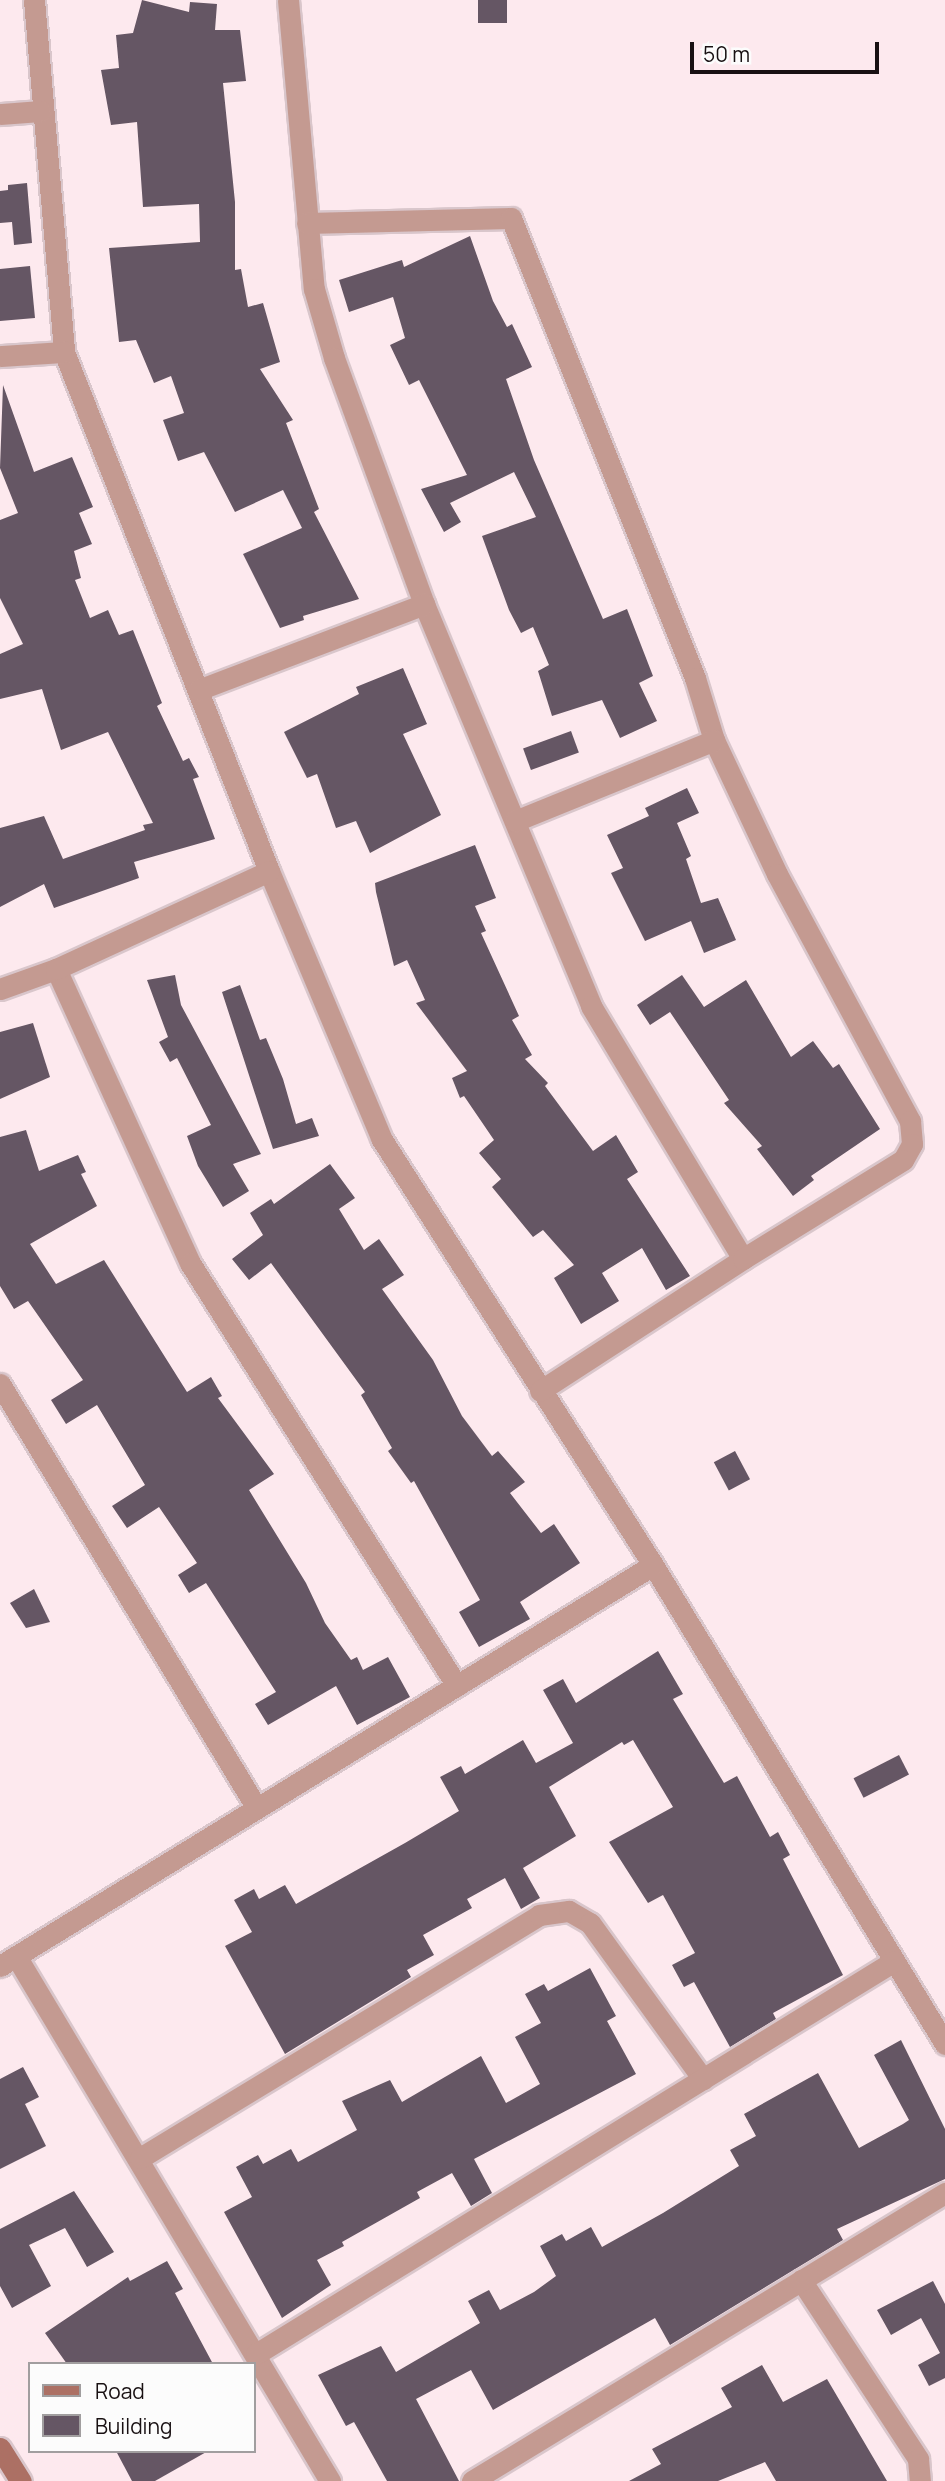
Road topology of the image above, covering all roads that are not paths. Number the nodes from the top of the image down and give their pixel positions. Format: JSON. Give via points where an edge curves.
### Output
{"nodes":[{"id":1,"x":34,"y":0,"type":"edge"},
{"id":2,"x":288,"y":0,"type":"edge"},
{"id":3,"x":40,"y":111,"type":"junction"},
{"id":4,"x":0,"y":114,"type":"edge"},
{"id":5,"x":307,"y":223,"type":"junction"},
{"id":6,"x":64,"y":352,"type":"junction"},
{"id":7,"x":0,"y":356,"type":"edge"},
{"id":8,"x":424,"y":604,"type":"junction"},
{"id":9,"x":198,"y":691,"type":"junction"},
{"id":10,"x":714,"y":740,"type":"junction"},
{"id":11,"x":515,"y":821,"type":"junction"},
{"id":12,"x":269,"y":871,"type":"junction"},
{"id":13,"x":56,"y":969,"type":"junction"},
{"id":14,"x":0,"y":989,"type":"edge"},
{"id":15,"x":743,"y":1259,"type":"junction"},
{"id":16,"x":0,"y":1384,"type":"edge"},
{"id":17,"x":540,"y":1391,"type":"junction"},
{"id":18,"x":653,"y":1565,"type":"junction"},
{"id":19,"x":457,"y":1686,"type":"junction"},
{"id":20,"x":257,"y":1808,"type":"junction"},
{"id":21,"x":8,"y":1961,"type":"edge"},
{"id":22,"x":894,"y":1961,"type":"junction"},
{"id":23,"x":945,"y":2044,"type":"edge"},
{"id":24,"x":703,"y":2079,"type":"junction"},
{"id":25,"x":140,"y":2158,"type":"junction"},
{"id":26,"x":945,"y":2193,"type":"edge"},
{"id":27,"x":801,"y":2280,"type":"junction"},
{"id":28,"x":256,"y":2354,"type":"junction"},
{"id":29,"x":0,"y":2448,"type":"edge"},
{"id":30,"x":21,"y":2481,"type":"edge"},
{"id":31,"x":330,"y":2481,"type":"edge"},
{"id":32,"x":472,"y":2481,"type":"edge"},
{"id":33,"x":920,"y":2481,"type":"edge"}],
"edges":[{"from":1,"to":3,"type":"street"},
{"from":2,"to":5,"type":"street"},
{"from":3,"to":4,"type":"street"},
{"from":3,"to":6,"type":"street"},
{"from":5,"to":8,"type":"street","via":[[314,289],[334,358]]},
{"from":5,"to":10,"type":"street","via":[[511,218],[695,678]]},
{"from":6,"to":7,"type":"street"},
{"from":6,"to":9,"type":"street"},
{"from":8,"to":9,"type":"street"},
{"from":8,"to":11,"type":"street"},
{"from":9,"to":12,"type":"street"},
{"from":10,"to":11,"type":"street"},
{"from":10,"to":15,"type":"street","via":[[777,874],[910,1121],[912,1144],[903,1160]]},
{"from":11,"to":15,"type":"street","via":[[591,1006]]},
{"from":12,"to":13,"type":"street"},
{"from":12,"to":17,"type":"street","via":[[381,1138]]},
{"from":13,"to":14,"type":"street"},
{"from":13,"to":19,"type":"street","via":[[190,1263]]},
{"from":15,"to":17,"type":"street"},
{"from":16,"to":20,"type":"street"},
{"from":17,"to":18,"type":"street"},
{"from":18,"to":19,"type":"street"},
{"from":18,"to":22,"type":"street"},
{"from":19,"to":20,"type":"street"},
{"from":20,"to":21,"type":"street"},
{"from":21,"to":25,"type":"street"},
{"from":22,"to":23,"type":"street"},
{"from":22,"to":24,"type":"street"},
{"from":24,"to":25,"type":"street","via":[[590,1923],[569,1911],[539,1915]]},
{"from":24,"to":28,"type":"street"},
{"from":25,"to":28,"type":"street"},
{"from":26,"to":27,"type":"street"},
{"from":27,"to":32,"type":"street"},
{"from":27,"to":33,"type":"street","via":[[918,2459]]},
{"from":28,"to":31,"type":"street"},
{"from":29,"to":30,"type":"street"}]}
